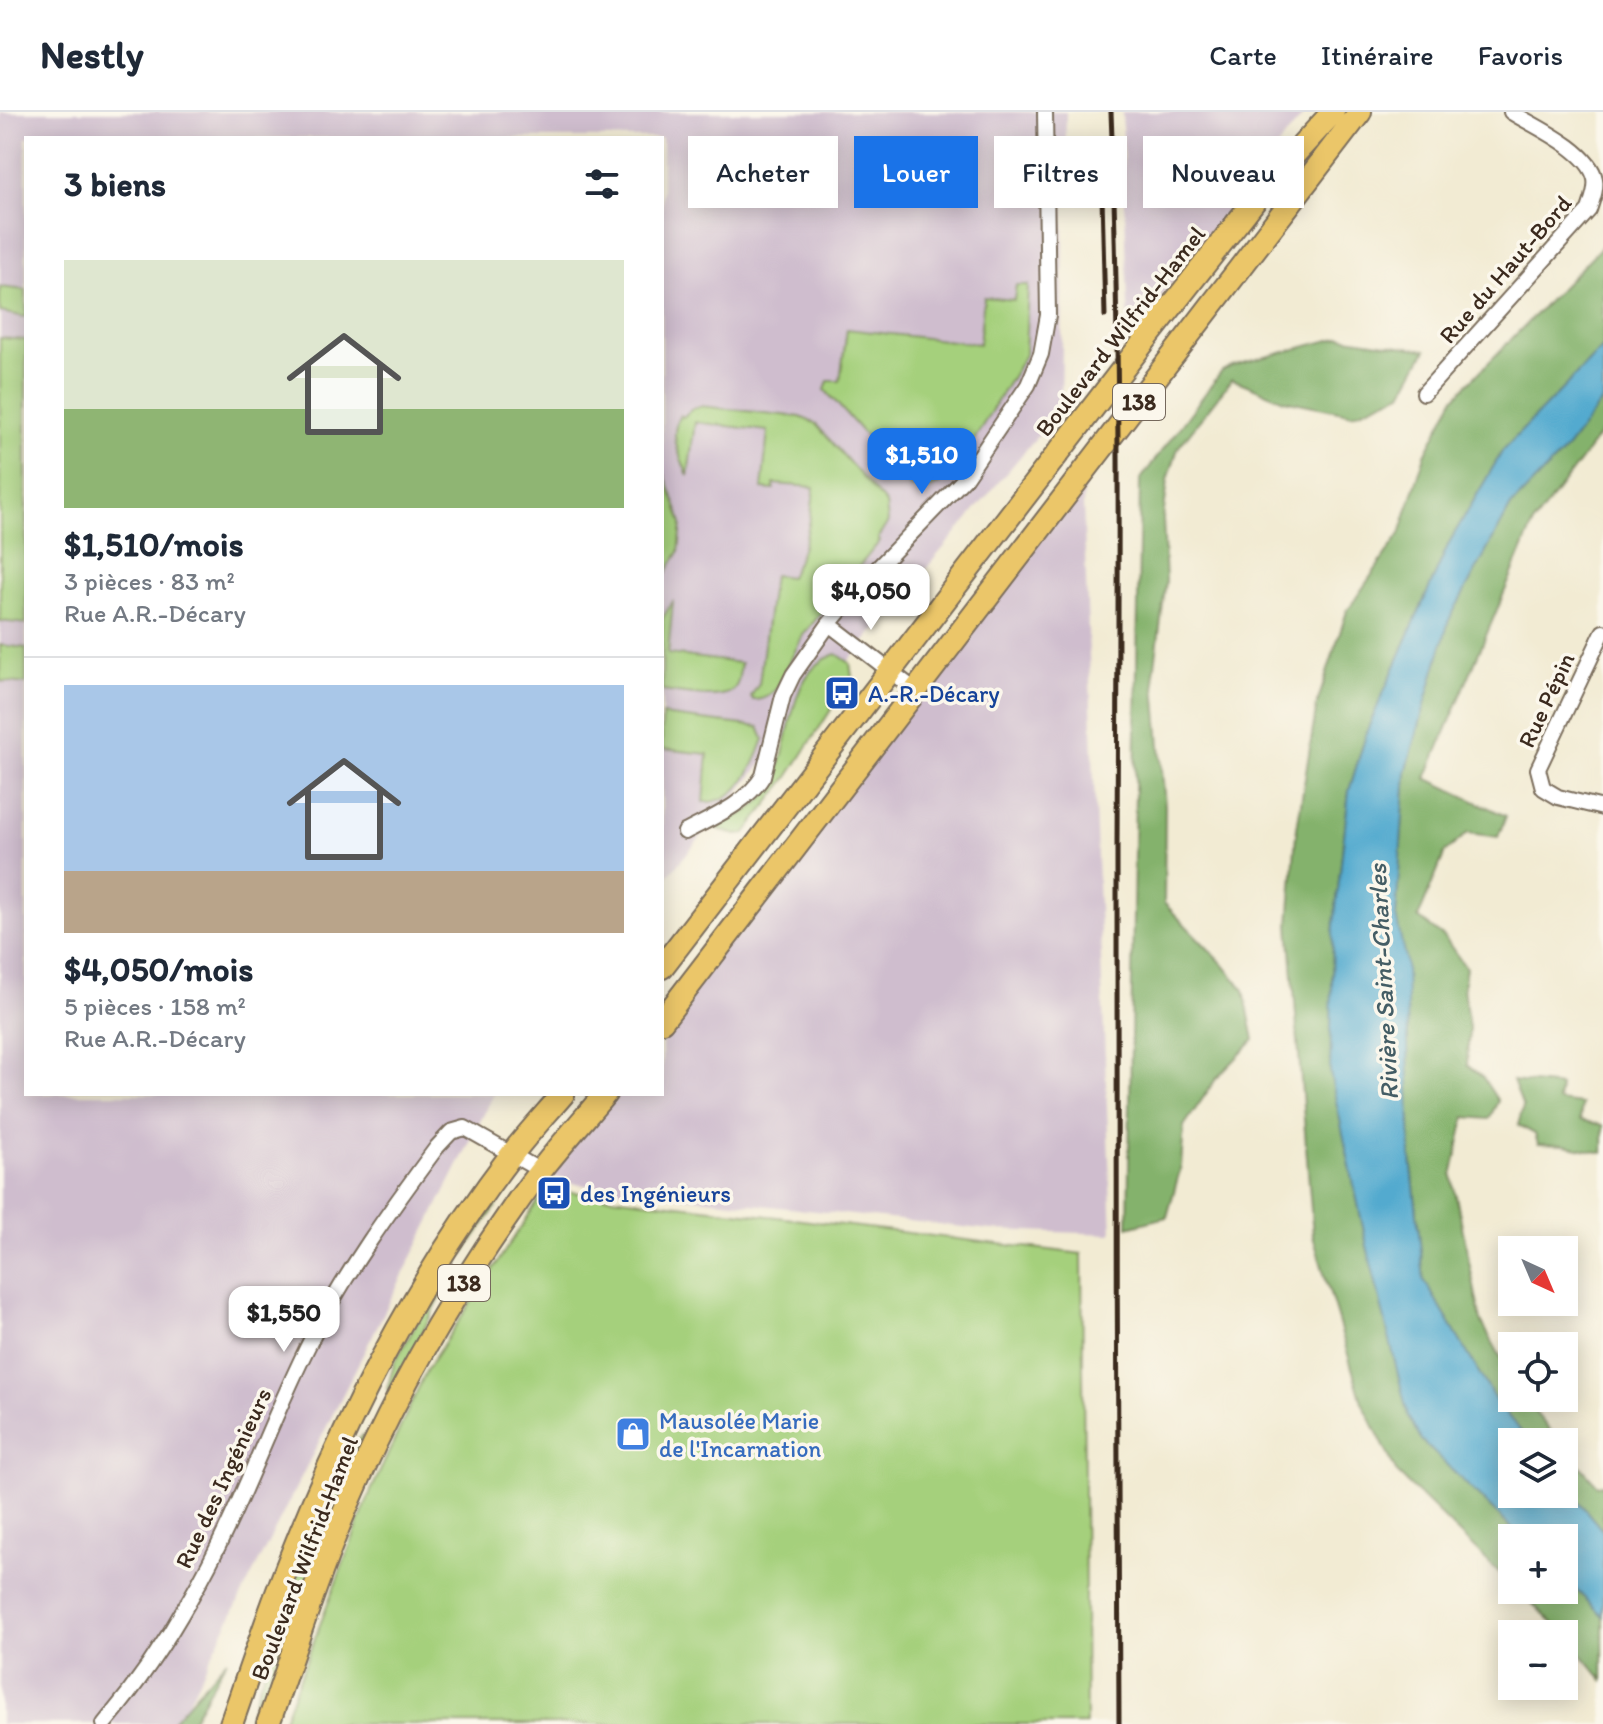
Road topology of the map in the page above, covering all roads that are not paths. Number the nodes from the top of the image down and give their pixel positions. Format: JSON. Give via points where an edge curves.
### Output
{"nodes":[{"id":1,"x":1045,"y":112,"type":"edge"},
{"id":2,"x":1333,"y":112,"type":"edge"},
{"id":3,"x":1360,"y":112,"type":"edge"},
{"id":4,"x":1511,"y":112,"type":"edge"},
{"id":5,"x":1424,"y":393,"type":"dead end"},
{"id":6,"x":829,"y":624,"type":"junction"},
{"id":7,"x":1603,"y":632,"type":"edge"},
{"id":8,"x":890,"y":671,"type":"junction"},
{"id":9,"x":916,"y":691,"type":"junction"},
{"id":10,"x":1603,"y":808,"type":"edge"},
{"id":11,"x":685,"y":832,"type":"dead end"},
{"id":12,"x":664,"y":964,"type":"edge"},
{"id":13,"x":664,"y":1018,"type":"edge"},
{"id":14,"x":561,"y":1096,"type":"edge"},
{"id":15,"x":603,"y":1096,"type":"edge"},
{"id":16,"x":512,"y":1154,"type":"junction"},
{"id":17,"x":541,"y":1171,"type":"junction"},
{"id":18,"x":104,"y":1724,"type":"edge"},
{"id":19,"x":231,"y":1724,"type":"edge"},
{"id":20,"x":268,"y":1724,"type":"edge"}],
"edges":[{"from":1,"to":6,"type":"street","via":[[1048,315],[1028,385],[965,478]]},
{"from":2,"to":8,"type":"main road","name":"Boulevard Wilfrid-Hamel","number":"138","via":[[1270,181]]},
{"from":3,"to":9,"type":"main road","number":"138"},
{"from":4,"to":5,"type":"street","name":"Rue du Haut-Bord","via":[[1575,151],[1590,167],[1595,179],[1589,210]]},
{"from":6,"to":8,"type":"street"},
{"from":6,"to":11,"type":"street","via":[[783,696],[757,786],[738,803]]},
{"from":7,"to":10,"type":"street","name":"Rue Pépin","via":[[1538,769],[1543,788]]},
{"from":8,"to":9,"type":"street"},
{"from":8,"to":12,"type":"main road","name":"Boulevard Wilfrid-Hamel","number":"138"},
{"from":9,"to":13,"type":"main road","number":"138"},
{"from":14,"to":16,"type":"main road","name":"Boulevard Wilfrid-Hamel","number":"138"},
{"from":15,"to":17,"type":"main road","name":"Boulevard Wilfrid-Hamel","number":"138"},
{"from":16,"to":17,"type":"street","name":"Rue des Ingénieurs"},
{"from":16,"to":18,"type":"street","name":"Rue des Ingénieurs","via":[[465,1128],[451,1132],[363,1248],[311,1340],[191,1599]]},
{"from":16,"to":19,"type":"main road","name":"Boulevard Wilfrid-Hamel","number":"138","via":[[428,1278],[363,1395],[294,1549]]},
{"from":17,"to":20,"type":"main road","name":"Boulevard Wilfrid-Hamel","number":"138","via":[[454,1298],[378,1436],[345,1509]]}]}
